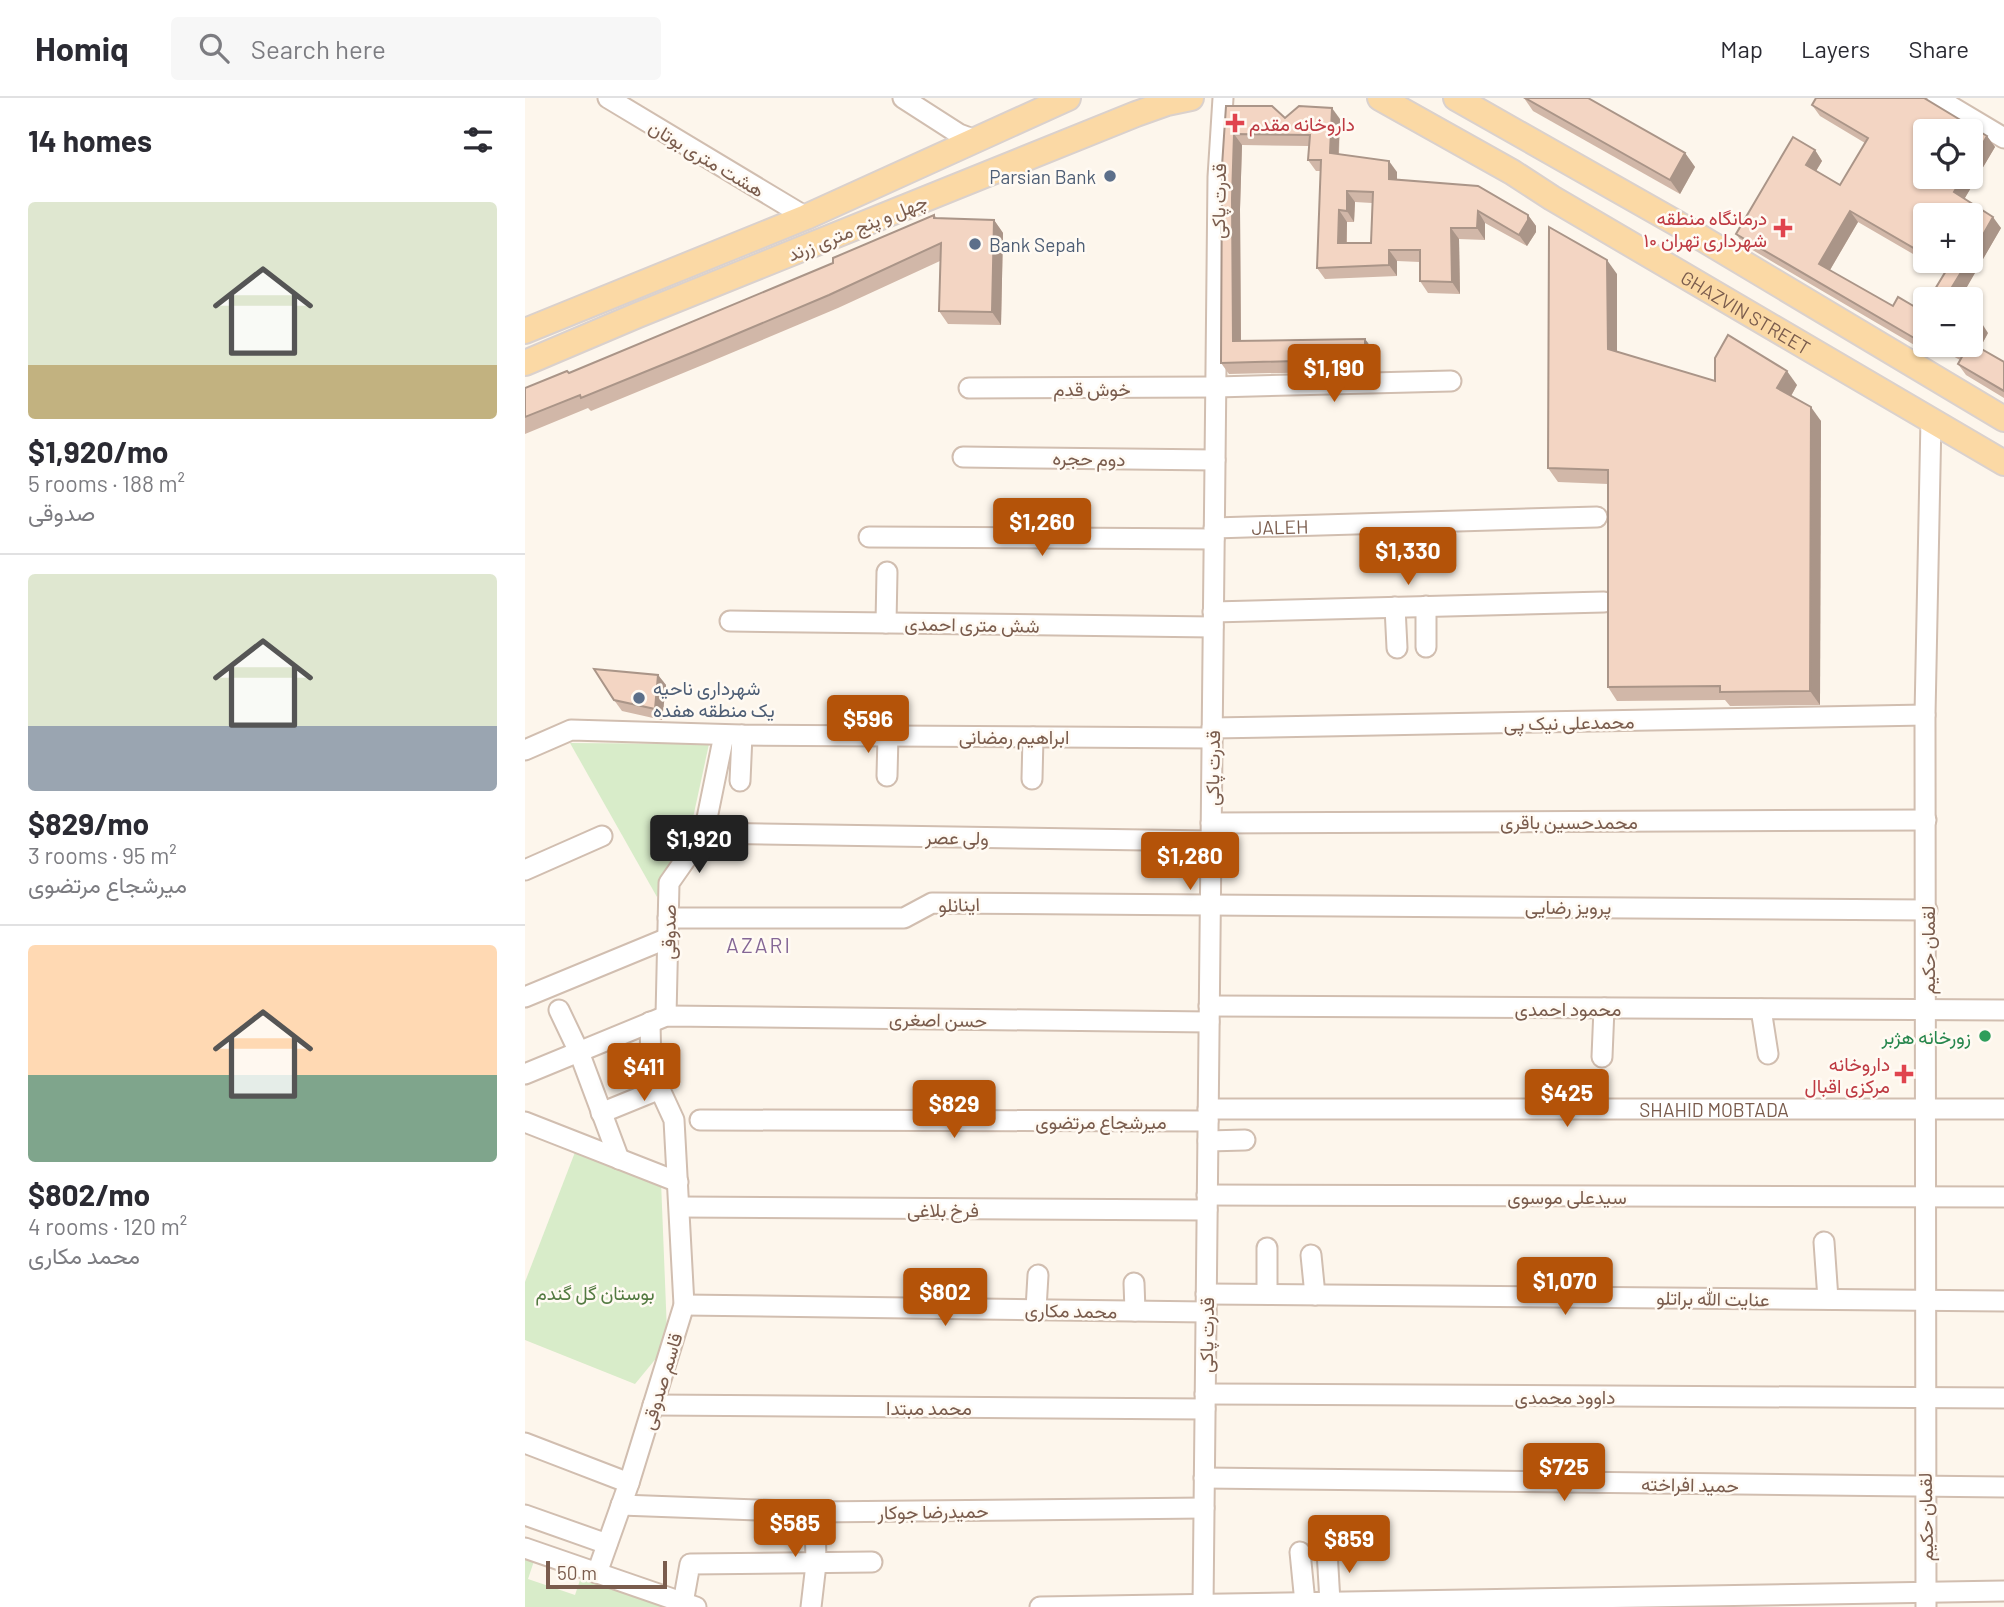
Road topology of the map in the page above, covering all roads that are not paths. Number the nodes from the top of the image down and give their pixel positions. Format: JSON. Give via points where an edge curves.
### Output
{"nodes":[{"id":1,"x":608,"y":98,"type":"edge"},
{"id":2,"x":903,"y":98,"type":"edge"},
{"id":3,"x":1068,"y":98,"type":"edge"},
{"id":4,"x":1223,"y":98,"type":"edge"},
{"id":5,"x":1380,"y":98,"type":"edge"},
{"id":6,"x":1456,"y":98,"type":"edge"},
{"id":7,"x":1937,"y":98,"type":"edge"},
{"id":8,"x":1178,"y":100,"type":"edge"},
{"id":9,"x":1509,"y":128,"type":"junction"},
{"id":10,"x":2004,"y":138,"type":"edge"},
{"id":11,"x":975,"y":140,"type":"junction"},
{"id":12,"x":1490,"y":160,"type":"junction"},
{"id":13,"x":806,"y":217,"type":"junction"},
{"id":14,"x":525,"y":331,"type":"edge"},
{"id":15,"x":525,"y":363,"type":"edge"},
{"id":16,"x":1451,"y":381,"type":"dead end"},
{"id":17,"x":1216,"y":387,"type":"junction"},
{"id":18,"x":969,"y":388,"type":"dead end"},
{"id":19,"x":1931,"y":419,"type":"junction"},
{"id":20,"x":2004,"y":419,"type":"edge"},
{"id":21,"x":963,"y":457,"type":"dead end"},
{"id":22,"x":1215,"y":460,"type":"junction"},
{"id":23,"x":2004,"y":463,"type":"edge"},
{"id":24,"x":1597,"y":517,"type":"dead end"},
{"id":25,"x":1214,"y":533,"type":"junction"},
{"id":26,"x":869,"y":537,"type":"dead end"},
{"id":27,"x":887,"y":572,"type":"dead end"},
{"id":28,"x":1604,"y":602,"type":"dead end"},
{"id":29,"x":1426,"y":606,"type":"junction"},
{"id":30,"x":1395,"y":607,"type":"junction"},
{"id":31,"x":1213,"y":620,"type":"junction"},
{"id":32,"x":730,"y":621,"type":"dead end"},
{"id":33,"x":886,"y":623,"type":"junction"},
{"id":34,"x":1426,"y":647,"type":"dead end"},
{"id":35,"x":1397,"y":648,"type":"dead end"},
{"id":36,"x":1925,"y":715,"type":"junction"},
{"id":37,"x":1212,"y":733,"type":"junction"},
{"id":38,"x":733,"y":735,"type":"junction"},
{"id":39,"x":888,"y":736,"type":"junction"},
{"id":40,"x":1033,"y":737,"type":"junction"},
{"id":41,"x":525,"y":750,"type":"edge"},
{"id":42,"x":887,"y":776,"type":"dead end"},
{"id":43,"x":1032,"y":779,"type":"dead end"},
{"id":44,"x":740,"y":781,"type":"dead end"},
{"id":45,"x":1926,"y":820,"type":"junction"},
{"id":46,"x":1211,"y":832,"type":"junction"},
{"id":47,"x":703,"y":834,"type":"junction"},
{"id":48,"x":602,"y":836,"type":"dead end"},
{"id":49,"x":525,"y":870,"type":"edge"},
{"id":50,"x":1210,"y":903,"type":"junction"},
{"id":51,"x":1927,"y":909,"type":"junction"},
{"id":52,"x":668,"y":928,"type":"junction"},
{"id":53,"x":525,"y":997,"type":"edge"},
{"id":54,"x":1604,"y":1008,"type":"junction"},
{"id":55,"x":1761,"y":1009,"type":"junction"},
{"id":56,"x":559,"y":1010,"type":"dead end"},
{"id":57,"x":1927,"y":1010,"type":"junction"},
{"id":58,"x":2004,"y":1010,"type":"edge"},
{"id":59,"x":1209,"y":1014,"type":"junction"},
{"id":60,"x":658,"y":1019,"type":"junction"},
{"id":61,"x":579,"y":1052,"type":"junction"},
{"id":62,"x":1768,"y":1054,"type":"dead end"},
{"id":63,"x":1602,"y":1057,"type":"dead end"},
{"id":64,"x":525,"y":1074,"type":"edge"},
{"id":65,"x":660,"y":1089,"type":"junction"},
{"id":66,"x":1926,"y":1108,"type":"junction"},
{"id":67,"x":2004,"y":1109,"type":"edge"},
{"id":68,"x":601,"y":1113,"type":"junction"},
{"id":69,"x":1208,"y":1115,"type":"junction"},
{"id":70,"x":700,"y":1120,"type":"dead end"},
{"id":71,"x":525,"y":1122,"type":"edge"},
{"id":72,"x":1245,"y":1140,"type":"dead end"},
{"id":73,"x":1208,"y":1141,"type":"junction"},
{"id":74,"x":619,"y":1159,"type":"junction"},
{"id":75,"x":678,"y":1182,"type":"junction"},
{"id":76,"x":1926,"y":1196,"type":"junction"},
{"id":77,"x":2004,"y":1197,"type":"edge"},
{"id":78,"x":1207,"y":1203,"type":"junction"},
{"id":79,"x":680,"y":1207,"type":"junction"},
{"id":80,"x":1824,"y":1241,"type":"dead end"},
{"id":81,"x":1267,"y":1248,"type":"dead end"},
{"id":82,"x":1311,"y":1255,"type":"dead end"},
{"id":83,"x":1038,"y":1275,"type":"dead end"},
{"id":84,"x":1134,"y":1283,"type":"dead end"},
{"id":85,"x":1267,"y":1294,"type":"junction"},
{"id":86,"x":1315,"y":1295,"type":"junction"},
{"id":87,"x":1828,"y":1299,"type":"junction"},
{"id":88,"x":1925,"y":1300,"type":"junction"},
{"id":89,"x":2004,"y":1301,"type":"edge"},
{"id":90,"x":1206,"y":1303,"type":"junction"},
{"id":91,"x":684,"y":1305,"type":"junction"},
{"id":92,"x":1036,"y":1310,"type":"junction"},
{"id":93,"x":1135,"y":1311,"type":"junction"},
{"id":94,"x":1925,"y":1398,"type":"junction"},
{"id":95,"x":2004,"y":1398,"type":"edge"},
{"id":96,"x":1205,"y":1402,"type":"junction"},
{"id":97,"x":653,"y":1405,"type":"junction"},
{"id":98,"x":525,"y":1443,"type":"edge"},
{"id":99,"x":1204,"y":1478,"type":"junction"},
{"id":100,"x":629,"y":1483,"type":"junction"},
{"id":101,"x":1925,"y":1487,"type":"junction"},
{"id":102,"x":2004,"y":1487,"type":"edge"},
{"id":103,"x":621,"y":1505,"type":"junction"},
{"id":104,"x":1204,"y":1508,"type":"junction"},
{"id":105,"x":815,"y":1513,"type":"junction"},
{"id":106,"x":525,"y":1515,"type":"edge"},
{"id":107,"x":607,"y":1544,"type":"junction"},
{"id":108,"x":525,"y":1548,"type":"edge"},
{"id":109,"x":1327,"y":1551,"type":"dead end"},
{"id":110,"x":1300,"y":1552,"type":"dead end"},
{"id":111,"x":872,"y":1562,"type":"dead end"},
{"id":112,"x":816,"y":1564,"type":"junction"},
{"id":113,"x":597,"y":1573,"type":"junction"},
{"id":114,"x":2004,"y":1591,"type":"edge"},
{"id":115,"x":1926,"y":1600,"type":"edge"},
{"id":116,"x":1330,"y":1602,"type":"junction"},
{"id":117,"x":1305,"y":1603,"type":"junction"},
{"id":118,"x":689,"y":1605,"type":"edge"},
{"id":119,"x":1203,"y":1606,"type":"edge"},
{"id":120,"x":811,"y":1607,"type":"edge"},
{"id":121,"x":1040,"y":1607,"type":"edge"}],
"edges":[{"from":1,"to":13,"type":"street","name":"هشت متری بوتان"},
{"from":2,"to":11,"type":"street"},
{"from":3,"to":11,"type":"main road","name":"چهل و پنج متری زرند"},
{"from":4,"to":17,"type":"street","name":"قدرت پاکی"},
{"from":5,"to":12,"type":"main road","name":"GHAZVIN STREET"},
{"from":6,"to":9,"type":"main road","name":"GHAZVIN STREET"},
{"from":7,"to":10,"type":"street"},
{"from":8,"to":15,"type":"main road","name":"چهل و پنج متری زرند"},
{"from":9,"to":12,"type":"main road"},
{"from":9,"to":20,"type":"main road","name":"GHAZVIN STREET"},
{"from":11,"to":13,"type":"main road","name":"چهل و پنج متری زرند"},
{"from":12,"to":19,"type":"main road","name":"GHAZVIN STREET"},
{"from":13,"to":14,"type":"main road","name":"چهل و پنج متری زرند"},
{"from":16,"to":17,"type":"street","name":"خوش قدم"},
{"from":17,"to":18,"type":"street","name":"خوش قدم"},
{"from":17,"to":22,"type":"street","name":"قدرت پاکی"},
{"from":19,"to":23,"type":"main road","name":"GHAZVIN STREET"},
{"from":19,"to":36,"type":"street","name":"لقمان حکیم"},
{"from":21,"to":22,"type":"street","name":"دوم حجره"},
{"from":22,"to":25,"type":"street","name":"قدرت پاکی"},
{"from":24,"to":25,"type":"street","name":"JALEH"},
{"from":25,"to":26,"type":"street","name":"JALEH"},
{"from":25,"to":31,"type":"street","name":"قدرت پاکی"},
{"from":27,"to":33,"type":"street"},
{"from":28,"to":29,"type":"street","name":"شش متری احمدی"},
{"from":29,"to":30,"type":"street","name":"شش متری احمدی"},
{"from":29,"to":34,"type":"street"},
{"from":30,"to":31,"type":"street","name":"شش متری احمدی"},
{"from":30,"to":35,"type":"street"},
{"from":31,"to":33,"type":"street","name":"شش متری احمدی"},
{"from":31,"to":37,"type":"street","name":"قدرت پاکی"},
{"from":32,"to":33,"type":"street","name":"شش متری احمدی"},
{"from":36,"to":37,"type":"street","name":"محمدعلی نیک پی"},
{"from":36,"to":45,"type":"street","name":"لقمان حکیم"},
{"from":37,"to":40,"type":"street","name":"ابراهیم رمضانی"},
{"from":37,"to":46,"type":"street","name":"قدرت پاکی"},
{"from":38,"to":39,"type":"street","name":"ابراهیم رمضانی"},
{"from":38,"to":41,"type":"street","name":"ابراهیم رمضانی","via":[[571,730]]},
{"from":38,"to":44,"type":"street"},
{"from":38,"to":47,"type":"street","name":"صدوقی"},
{"from":39,"to":40,"type":"street","name":"ابراهیم رمضانی"},
{"from":39,"to":42,"type":"street"},
{"from":40,"to":43,"type":"street"},
{"from":45,"to":46,"type":"street","name":"محمدحسین باقری"},
{"from":45,"to":51,"type":"street","name":"لقمان حکیم"},
{"from":46,"to":47,"type":"street","name":"ولی عصر"},
{"from":46,"to":50,"type":"street","name":"قدرت پاکی"},
{"from":47,"to":52,"type":"street","name":"صدوقی","via":[[669,883]]},
{"from":48,"to":49,"type":"street"},
{"from":50,"to":51,"type":"street","name":"پرویز رضایی"},
{"from":50,"to":52,"type":"street","name":"اینانلو","via":[[932,903],[904,918]]},
{"from":50,"to":59,"type":"street","name":"قدرت پاکی"},
{"from":51,"to":57,"type":"street","name":"لقمان حکیم"},
{"from":52,"to":53,"type":"street"},
{"from":52,"to":60,"type":"street","name":"صدوقی"},
{"from":54,"to":55,"type":"street","name":"محمود احمدی"},
{"from":54,"to":59,"type":"street","name":"محمود احمدی"},
{"from":54,"to":63,"type":"street"},
{"from":55,"to":57,"type":"street","name":"محمود احمدی"},
{"from":55,"to":62,"type":"street"},
{"from":56,"to":61,"type":"street"},
{"from":57,"to":58,"type":"street","name":"محمود احمدی"},
{"from":57,"to":66,"type":"street","name":"لقمان حکیم"},
{"from":59,"to":60,"type":"street","name":"حسن اصغری"},
{"from":59,"to":69,"type":"street","name":"قدرت پاکی"},
{"from":60,"to":61,"type":"street"},
{"from":60,"to":65,"type":"street","name":"صدوقی","via":[[651,1070]]},
{"from":61,"to":64,"type":"street"},
{"from":61,"to":68,"type":"street"},
{"from":65,"to":68,"type":"street"},
{"from":65,"to":75,"type":"street","name":"صدوقی","via":[[674,1120]]},
{"from":66,"to":67,"type":"street","name":"SHAHID MOBTADA"},
{"from":66,"to":69,"type":"street","name":"SHAHID MOBTADA"},
{"from":66,"to":76,"type":"street","name":"لقمان حکیم"},
{"from":68,"to":74,"type":"street"},
{"from":69,"to":70,"type":"street","name":"میرشجاع مرتضوی"},
{"from":69,"to":73,"type":"street","name":"قدرت پاکی"},
{"from":71,"to":74,"type":"street"},
{"from":72,"to":73,"type":"street"},
{"from":73,"to":78,"type":"street","name":"قدرت پاکی"},
{"from":74,"to":75,"type":"street"},
{"from":75,"to":79,"type":"street","name":"قاسم صدوقی"},
{"from":76,"to":77,"type":"street","name":"سیدعلی موسوی"},
{"from":76,"to":78,"type":"street","name":"سیدعلی موسوی"},
{"from":76,"to":88,"type":"street","name":"لقمان حکیم"},
{"from":78,"to":79,"type":"street","name":"فرخ بلاغی"},
{"from":78,"to":90,"type":"street","name":"قدرت پاکی"},
{"from":79,"to":91,"type":"street","name":"قاسم صدوقی"},
{"from":80,"to":87,"type":"street"},
{"from":81,"to":85,"type":"street"},
{"from":82,"to":86,"type":"street"},
{"from":83,"to":92,"type":"street"},
{"from":84,"to":93,"type":"street"},
{"from":85,"to":86,"type":"street","name":"عنایت الله براتلو"},
{"from":85,"to":90,"type":"street","name":"عنایت الله براتلو"},
{"from":86,"to":87,"type":"street","name":"عنایت الله براتلو"},
{"from":87,"to":88,"type":"street","name":"عنایت الله براتلو"},
{"from":88,"to":89,"type":"street","name":"عنایت الله براتلو"},
{"from":88,"to":94,"type":"street","name":"لقمان حکیم"},
{"from":90,"to":93,"type":"street","name":"محمد مکاری"},
{"from":90,"to":96,"type":"street","name":"قدرت پاکی"},
{"from":91,"to":92,"type":"street","name":"محمد مکاری"},
{"from":91,"to":97,"type":"street","name":"قاسم صدوقی"},
{"from":92,"to":93,"type":"street","name":"محمد مکاری"},
{"from":94,"to":95,"type":"street","name":"داوود محمدی"},
{"from":94,"to":96,"type":"street","name":"داوود محمدی"},
{"from":94,"to":101,"type":"street","name":"لقمان حکیم"},
{"from":96,"to":97,"type":"street","name":"محمد مبتدا"},
{"from":96,"to":99,"type":"street","name":"قدرت پاکی"},
{"from":97,"to":100,"type":"street","name":"قاسم صدوقی"},
{"from":98,"to":100,"type":"street"},
{"from":99,"to":101,"type":"street","name":"حمید افراخته"},
{"from":99,"to":104,"type":"street","name":"قدرت پاکی"},
{"from":100,"to":103,"type":"street","name":"قاسم صدوقی"},
{"from":101,"to":102,"type":"street","name":"حمید افراخته"},
{"from":101,"to":115,"type":"street","name":"لقمان حکیم"},
{"from":103,"to":105,"type":"street","name":"حمیدرضا جوکار"},
{"from":103,"to":107,"type":"street","name":"قاسم صدوقی"},
{"from":104,"to":105,"type":"street","name":"حمیدرضا جوکار"},
{"from":104,"to":119,"type":"street","name":"قدرت پاکی"},
{"from":105,"to":112,"type":"street"},
{"from":106,"to":107,"type":"street"},
{"from":107,"to":113,"type":"street","name":"قاسم صدوقی"},
{"from":108,"to":113,"type":"street"},
{"from":109,"to":116,"type":"street"},
{"from":110,"to":117,"type":"street"},
{"from":111,"to":112,"type":"street"},
{"from":112,"to":118,"type":"street","via":[[690,1564]]},
{"from":112,"to":120,"type":"street"},
{"from":113,"to":118,"type":"street"},
{"from":114,"to":115,"type":"street"},
{"from":115,"to":116,"type":"street"},
{"from":116,"to":117,"type":"street"},
{"from":117,"to":119,"type":"street"},
{"from":119,"to":121,"type":"street"}]}
